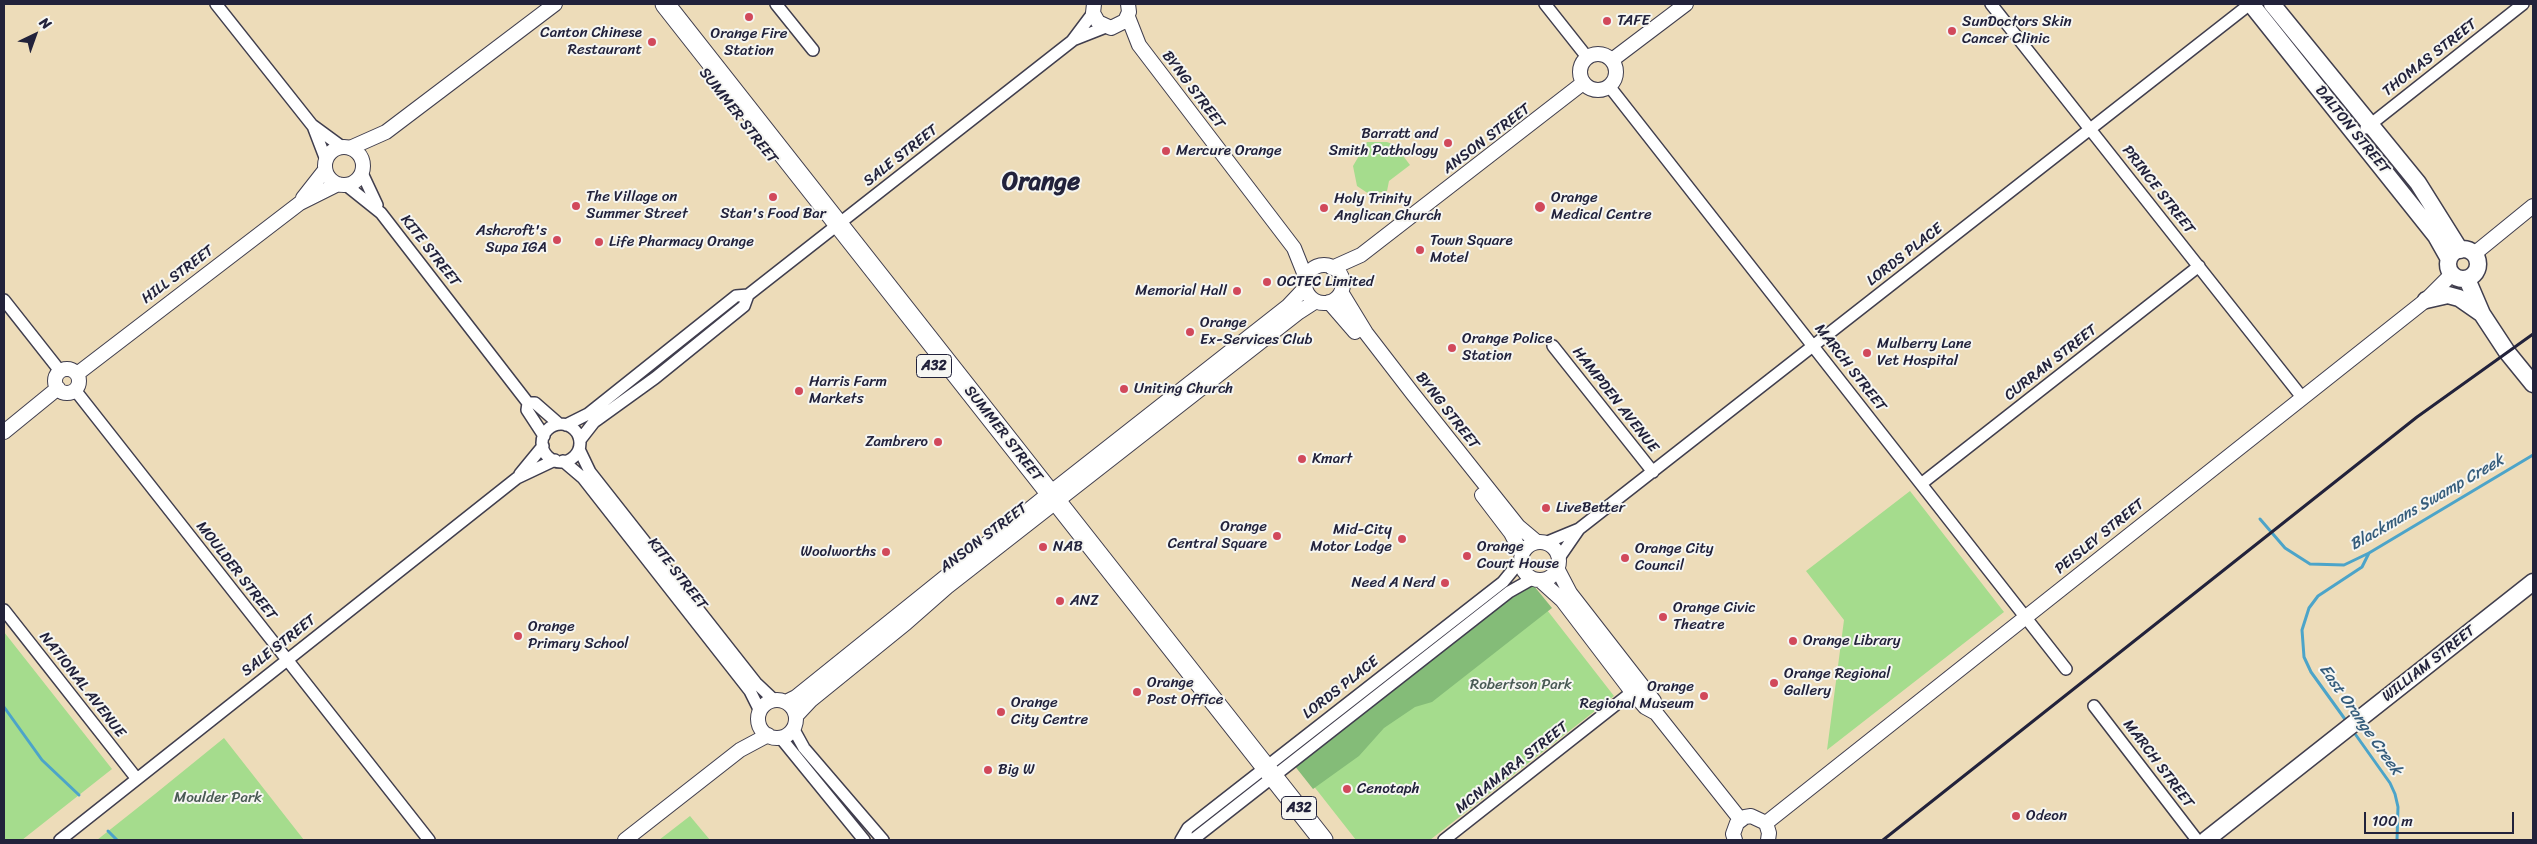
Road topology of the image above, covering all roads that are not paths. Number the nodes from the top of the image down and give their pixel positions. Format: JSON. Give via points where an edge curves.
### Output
{"nodes":[{"id":1,"x":216,"y":4,"type":"edge"},
{"id":2,"x":555,"y":4,"type":"edge"},
{"id":3,"x":651,"y":4,"type":"edge"},
{"id":4,"x":665,"y":4,"type":"edge"},
{"id":5,"x":776,"y":4,"type":"edge"},
{"id":6,"x":1545,"y":4,"type":"edge"},
{"id":7,"x":1686,"y":4,"type":"edge"},
{"id":8,"x":1991,"y":4,"type":"edge"},
{"id":9,"x":2250,"y":4,"type":"edge"},
{"id":10,"x":2272,"y":4,"type":"edge"},
{"id":11,"x":2523,"y":4,"type":"edge"},
{"id":12,"x":1094,"y":8,"type":"edge"},
{"id":13,"x":1129,"y":8,"type":"edge"},
{"id":14,"x":1111,"y":27,"type":"junction"},
{"id":15,"x":1072,"y":41,"type":"junction"},
{"id":16,"x":1139,"y":45,"type":"junction"},
{"id":17,"x":813,"y":50,"type":"dead end"},
{"id":18,"x":1587,"y":57,"type":"junction"},
{"id":19,"x":1612,"y":60,"type":"junction"},
{"id":20,"x":1583,"y":83,"type":"junction"},
{"id":21,"x":1609,"y":86,"type":"junction"},
{"id":22,"x":312,"y":124,"type":"junction"},
{"id":23,"x":2371,"y":124,"type":"junction"},
{"id":24,"x":2090,"y":128,"type":"junction"},
{"id":25,"x":386,"y":132,"type":"junction"},
{"id":26,"x":2356,"y":136,"type":"junction"},
{"id":27,"x":346,"y":147,"type":"junction"},
{"id":28,"x":326,"y":165,"type":"junction"},
{"id":29,"x":363,"y":169,"type":"junction"},
{"id":30,"x":342,"y":185,"type":"junction"},
{"id":31,"x":300,"y":203,"type":"junction"},
{"id":32,"x":2533,"y":206,"type":"edge"},
{"id":33,"x":381,"y":213,"type":"junction"},
{"id":34,"x":833,"y":228,"type":"junction"},
{"id":35,"x":1294,"y":248,"type":"junction"},
{"id":36,"x":1361,"y":255,"type":"junction"},
{"id":37,"x":2460,"y":263,"type":"junction"},
{"id":38,"x":2199,"y":266,"type":"junction"},
{"id":39,"x":1326,"y":267,"type":"junction"},
{"id":40,"x":1306,"y":283,"type":"junction"},
{"id":41,"x":1341,"y":286,"type":"junction"},
{"id":42,"x":748,"y":295,"type":"junction"},
{"id":43,"x":4,"y":300,"type":"edge"},
{"id":44,"x":2426,"y":300,"type":"junction"},
{"id":45,"x":1322,"y":302,"type":"junction"},
{"id":46,"x":2482,"y":314,"type":"junction"},
{"id":47,"x":1553,"y":346,"type":"dead end"},
{"id":48,"x":1813,"y":346,"type":"junction"},
{"id":49,"x":60,"y":371,"type":"junction"},
{"id":50,"x":77,"y":374,"type":"junction"},
{"id":51,"x":2533,"y":384,"type":"edge"},
{"id":52,"x":58,"y":388,"type":"junction"},
{"id":53,"x":75,"y":390,"type":"junction"},
{"id":54,"x":2301,"y":396,"type":"junction"},
{"id":55,"x":528,"y":403,"type":"junction"},
{"id":56,"x":563,"y":424,"type":"junction"},
{"id":57,"x":4,"y":432,"type":"edge"},
{"id":58,"x":543,"y":441,"type":"junction"},
{"id":59,"x":579,"y":445,"type":"junction"},
{"id":60,"x":559,"y":461,"type":"junction"},
{"id":61,"x":1653,"y":472,"type":"junction"},
{"id":62,"x":518,"y":478,"type":"junction"},
{"id":63,"x":1921,"y":484,"type":"junction"},
{"id":64,"x":1049,"y":501,"type":"junction"},
{"id":65,"x":1579,"y":529,"type":"junction"},
{"id":66,"x":1541,"y":543,"type":"junction"},
{"id":67,"x":1521,"y":557,"type":"junction"},
{"id":68,"x":1558,"y":564,"type":"junction"},
{"id":69,"x":1536,"y":580,"type":"junction"},
{"id":70,"x":2533,"y":582,"type":"edge"},
{"id":71,"x":4,"y":610,"type":"edge"},
{"id":72,"x":2026,"y":618,"type":"junction"},
{"id":73,"x":286,"y":660,"type":"junction"},
{"id":74,"x":2066,"y":669,"type":"dead end"},
{"id":75,"x":1632,"y":692,"type":"junction"},
{"id":76,"x":1649,"y":695,"type":"junction"},
{"id":77,"x":780,"y":701,"type":"junction"},
{"id":78,"x":2094,"y":706,"type":"dead end"},
{"id":79,"x":1656,"y":713,"type":"junction"},
{"id":80,"x":759,"y":717,"type":"junction"},
{"id":81,"x":795,"y":722,"type":"junction"},
{"id":82,"x":774,"y":736,"type":"junction"},
{"id":83,"x":740,"y":750,"type":"junction"},
{"id":84,"x":1265,"y":775,"type":"junction"},
{"id":85,"x":137,"y":779,"type":"junction"},
{"id":86,"x":1740,"y":820,"type":"junction"},
{"id":87,"x":1766,"y":823,"type":"junction"},
{"id":88,"x":60,"y":840,"type":"edge"},
{"id":89,"x":429,"y":840,"type":"edge"},
{"id":90,"x":625,"y":840,"type":"edge"},
{"id":91,"x":864,"y":840,"type":"edge"},
{"id":92,"x":883,"y":840,"type":"edge"},
{"id":93,"x":1181,"y":840,"type":"edge"},
{"id":94,"x":1188,"y":840,"type":"edge"},
{"id":95,"x":1308,"y":840,"type":"edge"},
{"id":96,"x":1323,"y":840,"type":"edge"},
{"id":97,"x":1444,"y":840,"type":"edge"},
{"id":98,"x":1735,"y":840,"type":"edge"},
{"id":99,"x":1768,"y":840,"type":"edge"},
{"id":100,"x":2197,"y":840,"type":"edge"},
{"id":101,"x":2206,"y":840,"type":"edge"}],
"edges":[{"from":1,"to":22,"type":"street"},
{"from":2,"to":25,"type":"street"},
{"from":3,"to":34,"type":"highway","name":"SUMMER STREET","number":"A32"},
{"from":4,"to":34,"type":"highway","name":"SUMMER STREET","number":"A32"},
{"from":5,"to":17,"type":"street"},
{"from":6,"to":18,"type":"street"},
{"from":7,"to":19,"type":"street"},
{"from":8,"to":24,"type":"street","name":"PRINCE STREET"},
{"from":9,"to":24,"type":"street","name":"LORDS PLACE"},
{"from":9,"to":26,"type":"main road","name":"DALTON STREET"},
{"from":10,"to":23,"type":"main road","name":"DALTON STREET"},
{"from":11,"to":23,"type":"street","name":"THOMAS STREET"},
{"from":12,"to":14,"type":"street","name":"BYNG STREET","via":[[1098,22]]},
{"from":12,"to":15,"type":"street","name":"SALE STREET"},
{"from":13,"to":14,"type":"street","via":[[1121,25]]},
{"from":13,"to":16,"type":"street","name":"BYNG STREET"},
{"from":14,"to":15,"type":"street","name":"SALE STREET"},
{"from":14,"to":16,"type":"street","name":"BYNG STREET"},
{"from":15,"to":34,"type":"street","name":"SALE STREET"},
{"from":16,"to":35,"type":"street","name":"BYNG STREET"},
{"from":18,"to":19,"type":"street","via":[[1603,54]]},
{"from":18,"to":20,"type":"street","via":[[1580,66]]},
{"from":19,"to":21,"type":"street","via":[[1616,71]]},
{"from":20,"to":21,"type":"street","via":[[1599,90]]},
{"from":20,"to":36,"type":"street","name":"ANSON STREET"},
{"from":21,"to":48,"type":"street","name":"MARCH STREET"},
{"from":22,"to":27,"type":"street"},
{"from":22,"to":28,"type":"street"},
{"from":23,"to":26,"type":"street","name":"THOMAS STREET"},
{"from":23,"to":37,"type":"main road","name":"DALTON STREET","via":[[2418,183]]},
{"from":24,"to":38,"type":"street","name":"PRINCE STREET"},
{"from":24,"to":48,"type":"street","name":"LORDS PLACE"},
{"from":25,"to":27,"type":"street"},
{"from":25,"to":29,"type":"street"},
{"from":26,"to":37,"type":"main road","name":"DALTON STREET"},
{"from":27,"to":28,"type":"street","via":[[332,151]]},
{"from":27,"to":29,"type":"street","via":[[360,154]]},
{"from":28,"to":30,"type":"street","via":[[328,176]]},
{"from":28,"to":31,"type":"street","name":"HILL STREET"},
{"from":29,"to":30,"type":"street","via":[[356,181]]},
{"from":29,"to":33,"type":"street","name":"KITE STREET"},
{"from":30,"to":31,"type":"street","name":"HILL STREET"},
{"from":30,"to":33,"type":"street","name":"KITE STREET"},
{"from":31,"to":50,"type":"street","name":"HILL STREET"},
{"from":32,"to":37,"type":"street","name":"PEISLEY STREET"},
{"from":33,"to":55,"type":"street","name":"KITE STREET"},
{"from":34,"to":42,"type":"street","name":"SALE STREET"},
{"from":34,"to":64,"type":"highway","name":"SUMMER STREET","number":"A32"},
{"from":35,"to":39,"type":"street","name":"BYNG STREET"},
{"from":35,"to":40,"type":"street","name":"BYNG STREET"},
{"from":36,"to":39,"type":"street","name":"ANSON STREET"},
{"from":36,"to":41,"type":"street","name":"ANSON STREET"},
{"from":37,"to":44,"type":"street","name":"PEISLEY STREET"},
{"from":37,"to":46,"type":"main road","name":"DALTON STREET"},
{"from":38,"to":54,"type":"street","name":"PRINCE STREET"},
{"from":38,"to":63,"type":"street","name":"CURRAN STREET"},
{"from":39,"to":40,"type":"street","name":"ANSON STREET","via":[[1312,270]]},
{"from":39,"to":41,"type":"street","name":"BYNG STREET"},
{"from":40,"to":45,"type":"street","name":"BYNG STREET"},
{"from":40,"to":64,"type":"street","name":"ANSON STREET","via":[[1288,306]]},
{"from":41,"to":45,"type":"street","name":"ANSON STREET"},
{"from":41,"to":66,"type":"street","name":"BYNG STREET","via":[[1366,333],[1403,381],[1518,526]]},
{"from":42,"to":56,"type":"street","name":"SALE STREET","via":[[736,296],[588,414]]},
{"from":42,"to":59,"type":"street","name":"SALE STREET","via":[[744,306],[655,378],[594,422]]},
{"from":43,"to":49,"type":"street"},
{"from":44,"to":46,"type":"main road","via":[[2448,295],[2459,298]]},
{"from":44,"to":54,"type":"street","name":"PEISLEY STREET"},
{"from":45,"to":64,"type":"street","name":"ANSON STREET","via":[[1299,312]]},
{"from":45,"to":67,"type":"street","name":"BYNG STREET","via":[[1343,316],[1511,532]]},
{"from":46,"to":51,"type":"main road","name":"DALTON STREET"},
{"from":47,"to":61,"type":"street","name":"HAMPDEN AVENUE"},
{"from":48,"to":61,"type":"street","name":"LORDS PLACE"},
{"from":48,"to":63,"type":"street","name":"MARCH STREET"},
{"from":49,"to":50,"type":"street","via":[[71,369]]},
{"from":49,"to":52,"type":"street","via":[[56,377]]},
{"from":50,"to":53,"type":"street","via":[[79,380]]},
{"from":52,"to":53,"type":"street","via":[[64,392]]},
{"from":52,"to":57,"type":"street"},
{"from":53,"to":73,"type":"street","name":"MOULDER STREET"},
{"from":54,"to":72,"type":"street","name":"PEISLEY STREET"},
{"from":55,"to":56,"type":"street","name":"KITE STREET","via":[[534,403]]},
{"from":55,"to":58,"type":"street","name":"KITE STREET","via":[[526,410]]},
{"from":56,"to":58,"type":"street","via":[[550,428]]},
{"from":56,"to":59,"type":"street","via":[[576,430]]},
{"from":58,"to":60,"type":"street","via":[[545,452]]},
{"from":58,"to":62,"type":"street","name":"SALE STREET"},
{"from":59,"to":60,"type":"street","via":[[573,458]]},
{"from":59,"to":77,"type":"street","name":"KITE STREET","via":[[596,480],[756,683]]},
{"from":60,"to":62,"type":"street","name":"SALE STREET"},
{"from":60,"to":80,"type":"street","name":"KITE STREET","via":[[589,485],[750,691]]},
{"from":61,"to":65,"type":"street","name":"LORDS PLACE"},
{"from":62,"to":73,"type":"street","name":"SALE STREET"},
{"from":63,"to":72,"type":"street","name":"MARCH STREET"},
{"from":64,"to":77,"type":"street","name":"ANSON STREET","via":[[796,697]]},
{"from":64,"to":81,"type":"street","name":"ANSON STREET","via":[[811,700]]},
{"from":64,"to":84,"type":"highway","name":"SUMMER STREET","number":"A32"},
{"from":65,"to":66,"type":"street","name":"LORDS PLACE"},
{"from":65,"to":68,"type":"street","name":"LORDS PLACE"},
{"from":66,"to":67,"type":"street","via":[[1531,544]]},
{"from":66,"to":68,"type":"street","via":[[1554,548]]},
{"from":67,"to":69,"type":"street","via":[[1523,571]]},
{"from":67,"to":84,"type":"street","name":"LORDS PLACE","via":[[1503,582]]},
{"from":68,"to":69,"type":"street","via":[[1550,578]]},
{"from":68,"to":76,"type":"street","via":[[1570,593]]},
{"from":69,"to":75,"type":"street","via":[[1562,600]]},
{"from":69,"to":84,"type":"street","name":"LORDS PLACE","via":[[1509,592]]},
{"from":70,"to":101,"type":"main road","name":"WILLIAM STREET"},
{"from":71,"to":85,"type":"street","name":"NATIONAL AVENUE"},
{"from":72,"to":74,"type":"street","name":"MARCH STREET"},
{"from":72,"to":87,"type":"street","name":"PEISLEY STREET"},
{"from":73,"to":85,"type":"street","name":"SALE STREET"},
{"from":73,"to":89,"type":"street","name":"MOULDER STREET"},
{"from":75,"to":76,"type":"street"},
{"from":75,"to":79,"type":"street","via":[[1645,707]]},
{"from":75,"to":97,"type":"street","name":"MCNAMARA STREET"},
{"from":76,"to":79,"type":"street"},
{"from":77,"to":80,"type":"street","via":[[768,702]]},
{"from":77,"to":81,"type":"street","via":[[794,710]]},
{"from":78,"to":100,"type":"street","name":"MARCH STREET"},
{"from":79,"to":86,"type":"street"},
{"from":80,"to":82,"type":"street"},
{"from":80,"to":83,"type":"street"},
{"from":81,"to":82,"type":"street"},
{"from":81,"to":92,"type":"street","via":[[804,748]]},
{"from":82,"to":83,"type":"street"},
{"from":82,"to":91,"type":"street"},
{"from":83,"to":90,"type":"street"},
{"from":84,"to":93,"type":"street","name":"LORDS PLACE","via":[[1188,828]]},
{"from":84,"to":94,"type":"street","name":"LORDS PLACE","via":[[1196,838]]},
{"from":84,"to":95,"type":"highway","name":"SUMMER STREET","number":"A32"},
{"from":84,"to":96,"type":"highway","name":"SUMMER STREET","number":"A32"},
{"from":85,"to":88,"type":"street","name":"SALE STREET"},
{"from":86,"to":87,"type":"street","via":[[1751,816]]},
{"from":86,"to":98,"type":"street","via":[[1734,829]]},
{"from":87,"to":99,"type":"street"}]}
